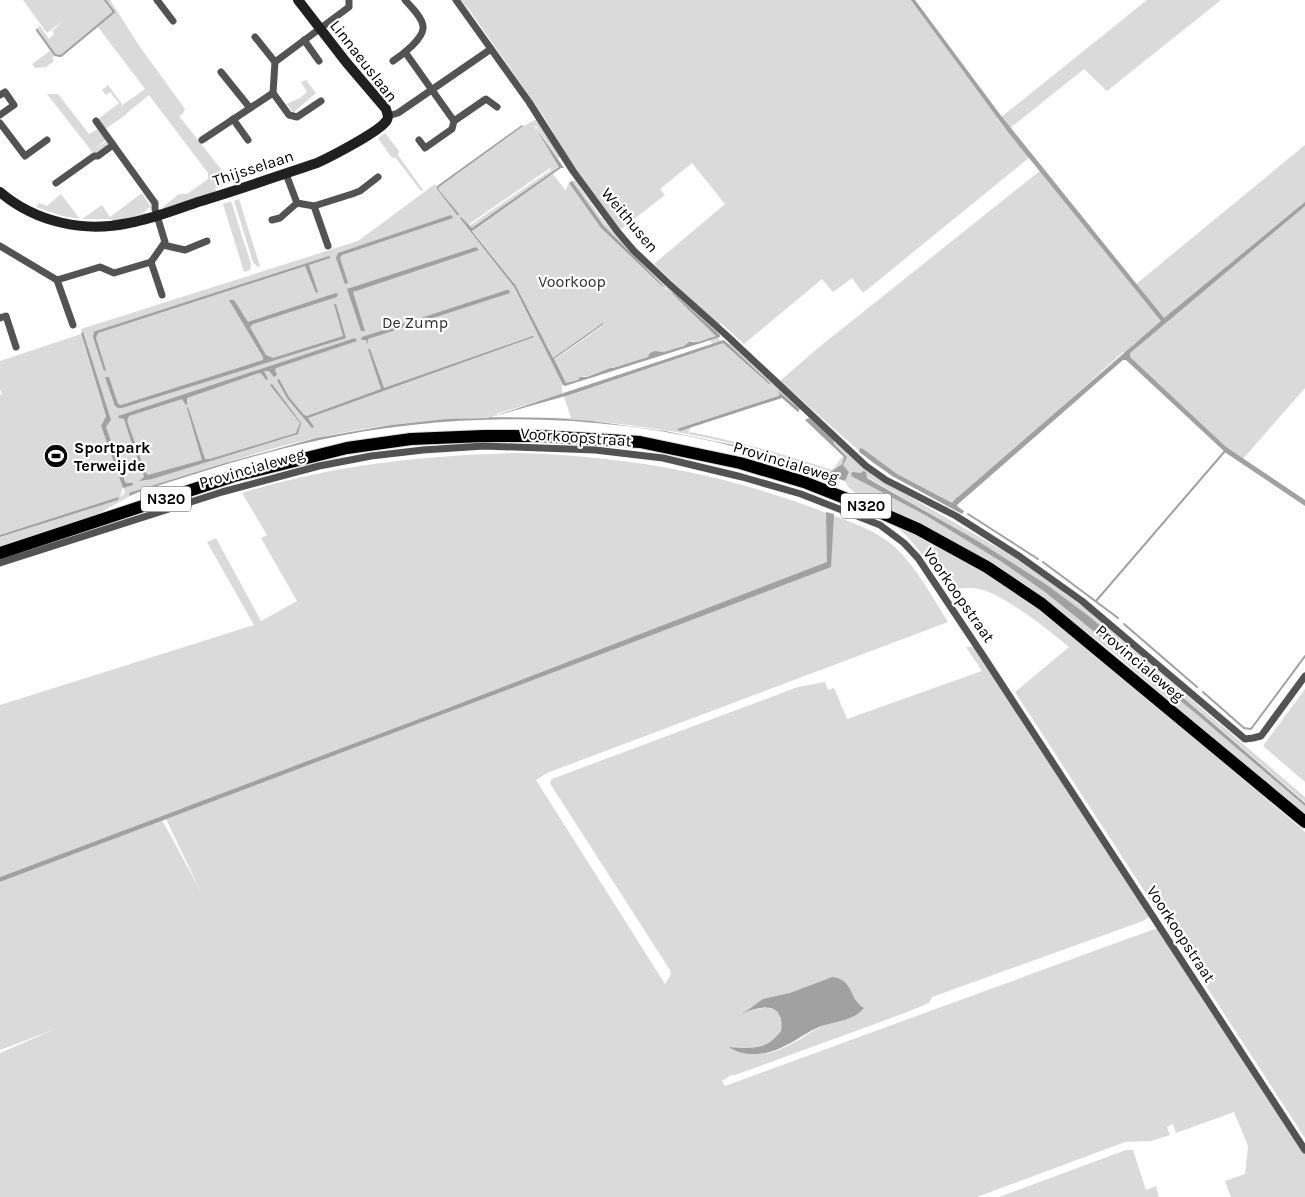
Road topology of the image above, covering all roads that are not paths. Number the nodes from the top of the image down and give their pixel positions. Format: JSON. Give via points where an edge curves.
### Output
{"nodes":[{"id":1,"x":158,"y":0,"type":"edge"},
{"id":2,"x":298,"y":0,"type":"edge"},
{"id":3,"x":349,"y":0,"type":"edge"},
{"id":4,"x":405,"y":0,"type":"edge"},
{"id":5,"x":456,"y":0,"type":"edge"},
{"id":6,"x":172,"y":21,"type":"dead end"},
{"id":7,"x":319,"y":28,"type":"junction"},
{"id":8,"x":256,"y":37,"type":"dead end"},
{"id":9,"x":304,"y":40,"type":"junction"},
{"id":10,"x":491,"y":49,"type":"junction"},
{"id":11,"x":405,"y":52,"type":"junction"},
{"id":12,"x":319,"y":61,"type":"dead end"},
{"id":13,"x":393,"y":61,"type":"dead end"},
{"id":14,"x":274,"y":62,"type":"junction"},
{"id":15,"x":221,"y":72,"type":"dead end"},
{"id":16,"x":432,"y":90,"type":"junction"},
{"id":17,"x":273,"y":93,"type":"junction"},
{"id":18,"x":0,"y":95,"type":"edge"},
{"id":19,"x":320,"y":101,"type":"dead end"},
{"id":20,"x":497,"y":107,"type":"dead end"},
{"id":21,"x":250,"y":108,"type":"junction"},
{"id":22,"x":0,"y":115,"type":"edge"},
{"id":23,"x":388,"y":116,"type":"junction"},
{"id":24,"x":233,"y":119,"type":"junction"},
{"id":25,"x":454,"y":120,"type":"junction"},
{"id":26,"x":96,"y":121,"type":"dead end"},
{"id":27,"x":0,"y":123,"type":"edge"},
{"id":28,"x":6,"y":132,"type":"junction"},
{"id":29,"x":0,"y":137,"type":"edge"},
{"id":30,"x":47,"y":140,"type":"dead end"},
{"id":31,"x":202,"y":140,"type":"dead end"},
{"id":32,"x":248,"y":140,"type":"dead end"},
{"id":33,"x":419,"y":140,"type":"dead end"},
{"id":34,"x":113,"y":145,"type":"junction"},
{"id":35,"x":286,"y":174,"type":"junction"},
{"id":36,"x":378,"y":177,"type":"dead end"},
{"id":37,"x":56,"y":183,"type":"dead end"},
{"id":38,"x":0,"y":192,"type":"edge"},
{"id":39,"x":297,"y":203,"type":"junction"},
{"id":40,"x":314,"y":206,"type":"junction"},
{"id":41,"x":157,"y":215,"type":"junction"},
{"id":42,"x":272,"y":220,"type":"dead end"},
{"id":43,"x":207,"y":241,"type":"dead end"},
{"id":44,"x":163,"y":245,"type":"junction"},
{"id":45,"x":0,"y":246,"type":"edge"},
{"id":46,"x":328,"y":246,"type":"dead end"},
{"id":47,"x":151,"y":262,"type":"junction"},
{"id":48,"x":57,"y":280,"type":"junction"},
{"id":49,"x":162,"y":295,"type":"dead end"},
{"id":50,"x":0,"y":318,"type":"edge"},
{"id":51,"x":73,"y":325,"type":"dead end"},
{"id":52,"x":16,"y":347,"type":"dead end"},
{"id":53,"x":342,"y":462,"type":"joint"},
{"id":54,"x":0,"y":553,"type":"edge"},
{"id":55,"x":0,"y":563,"type":"edge"},
{"id":56,"x":1305,"y":676,"type":"edge"},
{"id":57,"x":1305,"y":822,"type":"edge"},
{"id":58,"x":1305,"y":1150,"type":"edge"}],
"edges":[{"from":1,"to":6,"type":"street"},
{"from":2,"to":7,"type":"street","name":"Linnaeuslaan"},
{"from":3,"to":7,"type":"street","via":[[349,7]]},
{"from":4,"to":11,"type":"street","via":[[421,20],[423,32]]},
{"from":5,"to":10,"type":"street"},
{"from":7,"to":9,"type":"street"},
{"from":7,"to":23,"type":"street","name":"Linnaeuslaan","via":[[386,109]]},
{"from":8,"to":14,"type":"street"},
{"from":9,"to":12,"type":"street"},
{"from":9,"to":14,"type":"street"},
{"from":10,"to":16,"type":"street","name":"Thijsselaan"},
{"from":10,"to":56,"type":"street","name":"Weithusen","via":[[530,102],[574,172],[634,251],[866,466],[886,480],[956,516],[1019,556],[1082,602],[1245,738],[1261,736]]},
{"from":11,"to":13,"type":"street"},
{"from":11,"to":16,"type":"street"},
{"from":14,"to":17,"type":"street"},
{"from":15,"to":21,"type":"street"},
{"from":16,"to":23,"type":"street","name":"Thijsselaan","via":[[398,113]]},
{"from":16,"to":25,"type":"street"},
{"from":17,"to":19,"type":"street","via":[[289,115],[297,117]]},
{"from":17,"to":21,"type":"street"},
{"from":18,"to":22,"type":"street","via":[[5,92],[14,105]]},
{"from":20,"to":25,"type":"street","via":[[486,96]]},
{"from":21,"to":24,"type":"street"},
{"from":23,"to":35,"type":"street","name":"Thijsselaan","via":[[386,122],[365,138],[337,154]]},
{"from":24,"to":31,"type":"street"},
{"from":24,"to":32,"type":"street"},
{"from":25,"to":33,"type":"street","via":[[452,129],[425,148]]},
{"from":26,"to":34,"type":"street"},
{"from":27,"to":28,"type":"street"},
{"from":28,"to":29,"type":"street"},
{"from":28,"to":30,"type":"street","via":[[25,156]]},
{"from":34,"to":37,"type":"street"},
{"from":34,"to":41,"type":"street","via":[[155,203]]},
{"from":35,"to":39,"type":"street"},
{"from":35,"to":41,"type":"street","name":"Thijsselaan"},
{"from":36,"to":40,"type":"street","via":[[360,191]]},
{"from":38,"to":41,"type":"street","name":"Thijsselaan","via":[[31,212],[69,225],[114,226]]},
{"from":39,"to":40,"type":"street"},
{"from":39,"to":42,"type":"street","via":[[280,218]]},
{"from":40,"to":46,"type":"street"},
{"from":41,"to":44,"type":"street"},
{"from":43,"to":44,"type":"street","via":[[185,250]]},
{"from":44,"to":47,"type":"street"},
{"from":45,"to":48,"type":"street"},
{"from":47,"to":48,"type":"street","via":[[114,273],[100,267]]},
{"from":47,"to":49,"type":"street"},
{"from":48,"to":51,"type":"street"},
{"from":50,"to":52,"type":"street","via":[[6,316]]},
{"from":53,"to":55,"type":"street","name":"Provincialeweg","via":[[222,492]]},
{"from":53,"to":58,"type":"street","name":"Voorkoopstraat","via":[[423,450],[484,446],[595,450],[663,458],[742,476],[801,494],[880,525],[895,535],[918,558],[982,654]]},
{"from":54,"to":57,"type":"highway","name":"Provincialeweg","number":"N320","via":[[234,476],[334,451],[411,439],[484,436],[640,442],[740,463],[804,482],[918,529],[987,567],[1042,604]]}]}
